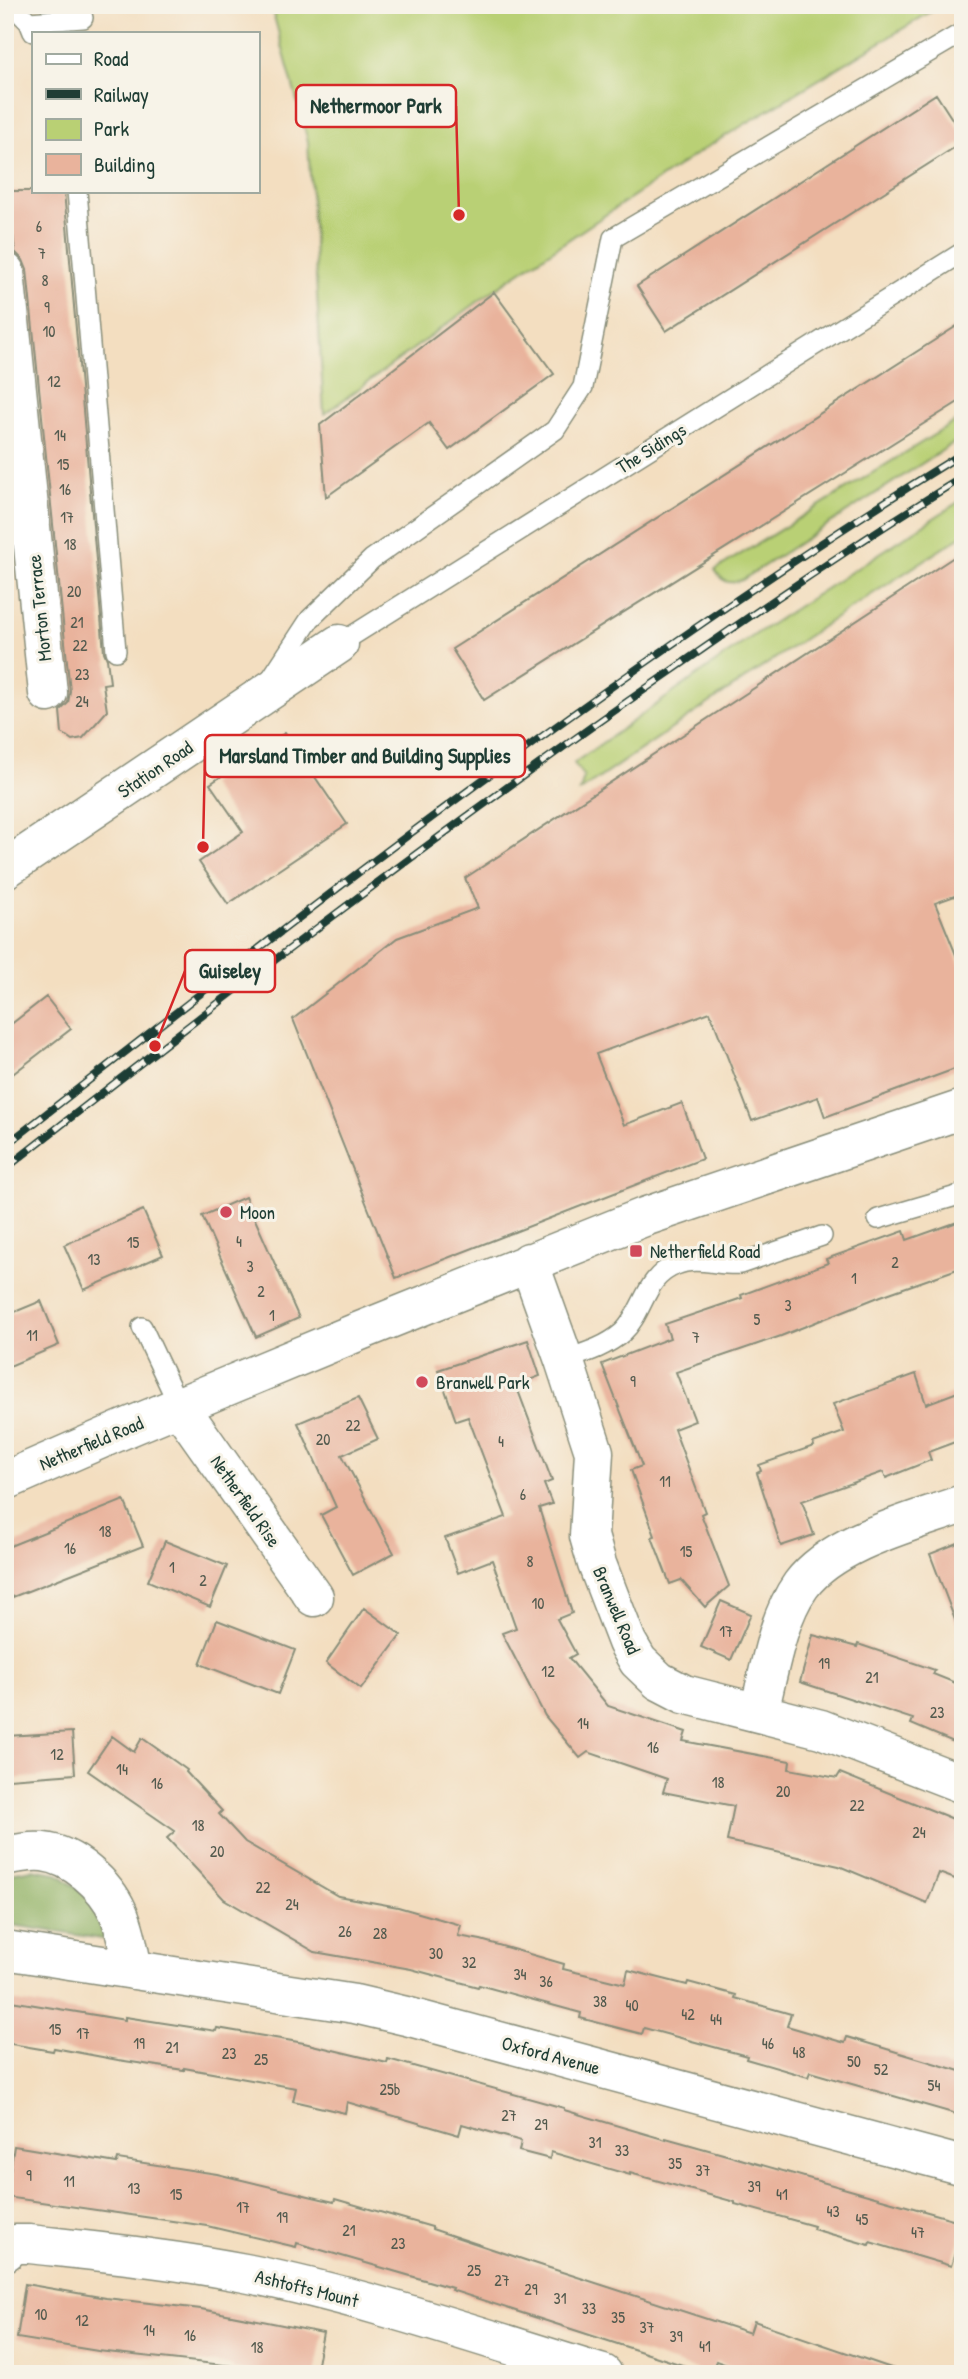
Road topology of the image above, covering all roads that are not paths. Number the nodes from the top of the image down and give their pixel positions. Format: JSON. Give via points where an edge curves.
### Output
{"nodes":[{"id":1,"x":12,"y":5,"type":"edge"},
{"id":2,"x":83,"y":18,"type":"dead end"},
{"id":3,"x":31,"y":28,"type":"edge"},
{"id":4,"x":960,"y":34,"type":"dead end"},
{"id":5,"x":77,"y":192,"type":"edge"},
{"id":6,"x":963,"y":252,"type":"edge"},
{"id":7,"x":5,"y":272,"type":"edge"},
{"id":8,"x":339,"y":644,"type":"joint"},
{"id":9,"x":116,"y":652,"type":"dead end"},
{"id":10,"x":48,"y":693,"type":"dead end"},
{"id":11,"x":256,"y":702,"type":"junction"},
{"id":12,"x":5,"y":869,"type":"edge"},
{"id":13,"x":963,"y":1109,"type":"edge"},
{"id":14,"x":963,"y":1194,"type":"edge"},
{"id":15,"x":878,"y":1219,"type":"dead end"},
{"id":16,"x":822,"y":1236,"type":"dead end"},
{"id":17,"x":529,"y":1262,"type":"junction"},
{"id":18,"x":142,"y":1327,"type":"dead end"},
{"id":19,"x":564,"y":1360,"type":"junction"},
{"id":20,"x":178,"y":1406,"type":"junction"},
{"id":21,"x":5,"y":1481,"type":"edge"},
{"id":22,"x":963,"y":1504,"type":"edge"},
{"id":23,"x":314,"y":1597,"type":"dead end"},
{"id":24,"x":758,"y":1712,"type":"junction"},
{"id":25,"x":963,"y":1784,"type":"edge"},
{"id":26,"x":5,"y":1856,"type":"edge"},
{"id":27,"x":5,"y":1950,"type":"edge"},
{"id":28,"x":133,"y":1970,"type":"junction"},
{"id":29,"x":963,"y":2166,"type":"edge"},
{"id":30,"x":5,"y":2252,"type":"edge"},
{"id":31,"x":603,"y":2374,"type":"edge"}],
"edges":[{"from":1,"to":3,"type":"lane"},
{"from":2,"to":3,"type":"lane"},
{"from":4,"to":11,"type":"lane","via":[[613,238],[583,387],[555,430],[372,559],[310,619]]},
{"from":5,"to":9,"type":"lane"},
{"from":6,"to":8,"type":"lane","name":"The Sidings"},
{"from":7,"to":10,"type":"street","name":"Morton Terrace"},
{"from":8,"to":11,"type":"street","name":"Station Road"},
{"from":11,"to":12,"type":"street","name":"Station Road"},
{"from":13,"to":17,"type":"street","name":"Netherfield Road","via":[[644,1217]]},
{"from":14,"to":15,"type":"lane"},
{"from":16,"to":19,"type":"lane","via":[[740,1264],[690,1261],[674,1265],[650,1285],[623,1332],[603,1347]]},
{"from":17,"to":19,"type":"street","name":"Branwell Road"},
{"from":17,"to":20,"type":"street","name":"Netherfield Road"},
{"from":18,"to":20,"type":"lane"},
{"from":19,"to":24,"type":"street","name":"Branwell Road","via":[[594,1452],[589,1536],[627,1642],[638,1661],[659,1681],[684,1694]]},
{"from":20,"to":21,"type":"street","name":"Netherfield Road"},
{"from":20,"to":23,"type":"street","name":"Netherfield Rise"},
{"from":22,"to":24,"type":"street","via":[[851,1545],[802,1584],[787,1613]]},
{"from":24,"to":25,"type":"street","name":"Branwell Road","via":[[855,1741]]},
{"from":26,"to":28,"type":"street","via":[[45,1852],[85,1872],[117,1909]]},
{"from":27,"to":28,"type":"street","name":"Oxford Avenue"},
{"from":28,"to":29,"type":"street","name":"Oxford Avenue","via":[[406,2016]]},
{"from":30,"to":31,"type":"street","name":"Ashtofts Mount","via":[[15,2244],[29,2244],[246,2273],[397,2311]]}]}
